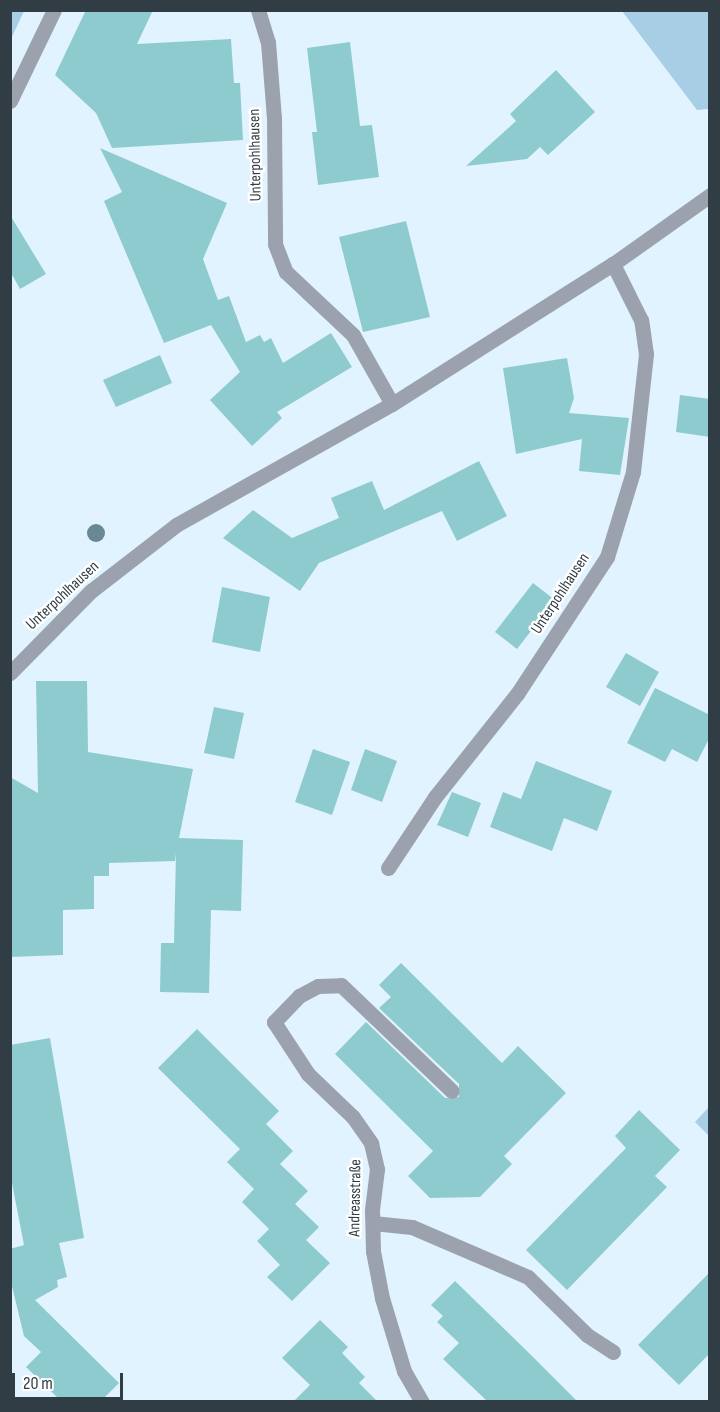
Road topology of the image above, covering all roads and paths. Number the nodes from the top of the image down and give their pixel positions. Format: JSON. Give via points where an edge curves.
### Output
{"nodes":[{"id":1,"x":54,"y":10,"type":"edge"},
{"id":2,"x":258,"y":10,"type":"edge"},
{"id":3,"x":10,"y":101,"type":"edge"},
{"id":4,"x":710,"y":195,"type":"edge"},
{"id":5,"x":613,"y":264,"type":"junction"},
{"id":6,"x":392,"y":404,"type":"junction"},
{"id":7,"x":10,"y":673,"type":"edge"},
{"id":8,"x":388,"y":868,"type":"dead end"},
{"id":9,"x":452,"y":1091,"type":"dead end"},
{"id":10,"x":373,"y":1223,"type":"junction"},
{"id":11,"x":613,"y":1352,"type":"dead end"},
{"id":12,"x":422,"y":1401,"type":"edge"}],
"edges":[{"from":1,"to":3,"type":"street"},
{"from":2,"to":6,"type":"street","name":"Unterpohlhausen","via":[[268,42],[274,118],[275,244],[286,272],[354,335]]},
{"from":4,"to":5,"type":"street","name":"Unterpohlhausen"},
{"from":5,"to":6,"type":"street","name":"Unterpohlhausen"},
{"from":5,"to":8,"type":"street","name":"Unterpohlhausen","via":[[641,320],[646,354],[633,472],[607,557],[517,694],[435,797]]},
{"from":6,"to":7,"type":"street","name":"Unterpohlhausen","via":[[177,525],[91,591]]},
{"from":9,"to":10,"type":"street","name":"Andreasstraße","via":[[341,985],[318,986],[299,996],[274,1022],[308,1074],[353,1117],[371,1143],[377,1169]]},
{"from":10,"to":11,"type":"street","via":[[412,1227],[528,1277],[587,1335]]},
{"from":10,"to":12,"type":"street","name":"Andreasstraße","via":[[382,1298],[404,1371]]}]}
